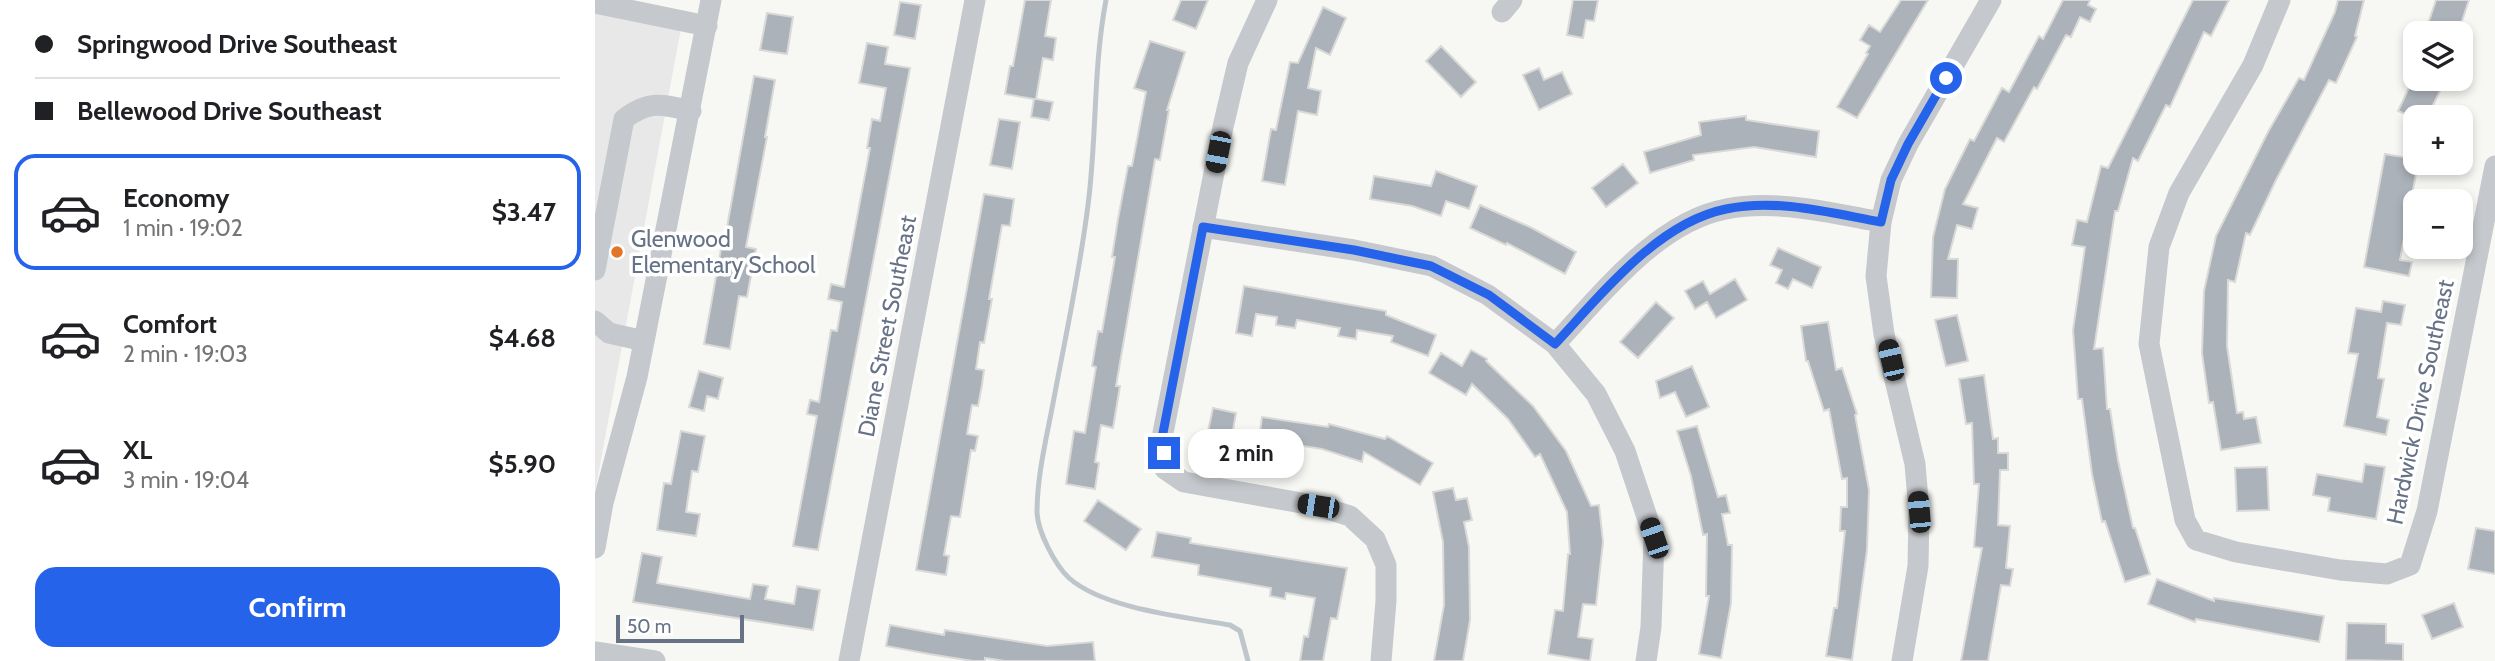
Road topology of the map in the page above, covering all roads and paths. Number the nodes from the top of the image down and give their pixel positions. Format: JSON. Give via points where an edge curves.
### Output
{"nodes":[{"id":1,"x":711,"y":0,"type":"edge"},
{"id":2,"x":975,"y":0,"type":"edge"},
{"id":3,"x":1268,"y":0,"type":"edge"},
{"id":4,"x":1991,"y":0,"type":"edge"},
{"id":5,"x":2280,"y":0,"type":"edge"},
{"id":6,"x":595,"y":3,"type":"edge"},
{"id":7,"x":707,"y":26,"type":"junction"},
{"id":8,"x":691,"y":111,"type":"junction"},
{"id":9,"x":2495,"y":166,"type":"edge"},
{"id":10,"x":1881,"y":222,"type":"junction"},
{"id":11,"x":1203,"y":227,"type":"junction"},
{"id":12,"x":595,"y":270,"type":"edge"},
{"id":13,"x":595,"y":321,"type":"edge"},
{"id":14,"x":644,"y":341,"type":"junction"},
{"id":15,"x":1555,"y":344,"type":"junction"},
{"id":16,"x":595,"y":548,"type":"edge"},
{"id":17,"x":595,"y":652,"type":"edge"},
{"id":18,"x":655,"y":661,"type":"edge"},
{"id":19,"x":849,"y":661,"type":"edge"},
{"id":20,"x":1381,"y":661,"type":"edge"},
{"id":21,"x":1646,"y":661,"type":"edge"},
{"id":22,"x":1902,"y":661,"type":"edge"}],
"edges":[{"from":1,"to":7,"type":"street"},
{"from":2,"to":19,"type":"street","name":"Diane Street Southeast"},
{"from":3,"to":11,"type":"street","via":[[1238,63]]},
{"from":4,"to":10,"type":"street","via":[[1908,144],[1891,180]]},
{"from":5,"to":9,"type":"street","name":"Hardwick Drive Southeast","via":[[2253,65],[2179,193],[2159,247],[2149,344],[2185,520],[2196,540],[2236,552],[2340,570],[2387,574],[2410,565],[2427,510]]},
{"from":6,"to":7,"type":"street"},
{"from":7,"to":8,"type":"street"},
{"from":8,"to":12,"type":"street","via":[[649,105],[624,119]]},
{"from":8,"to":14,"type":"street"},
{"from":10,"to":15,"type":"street","via":[[1803,208],[1761,206],[1696,218],[1635,260]]},
{"from":10,"to":22,"type":"street","via":[[1876,276],[1884,334],[1915,464],[1919,512],[1918,566]]},
{"from":11,"to":15,"type":"street","via":[[1431,266],[1489,295]]},
{"from":11,"to":20,"type":"street","via":[[1162,438],[1165,469],[1184,482],[1350,516],[1374,539],[1386,565]]},
{"from":13,"to":14,"type":"street","via":[[609,333]]},
{"from":14,"to":16,"type":"street"},
{"from":15,"to":21,"type":"street","via":[[1608,416],[1625,451],[1654,538]]},
{"from":17,"to":18,"type":"street"}]}
